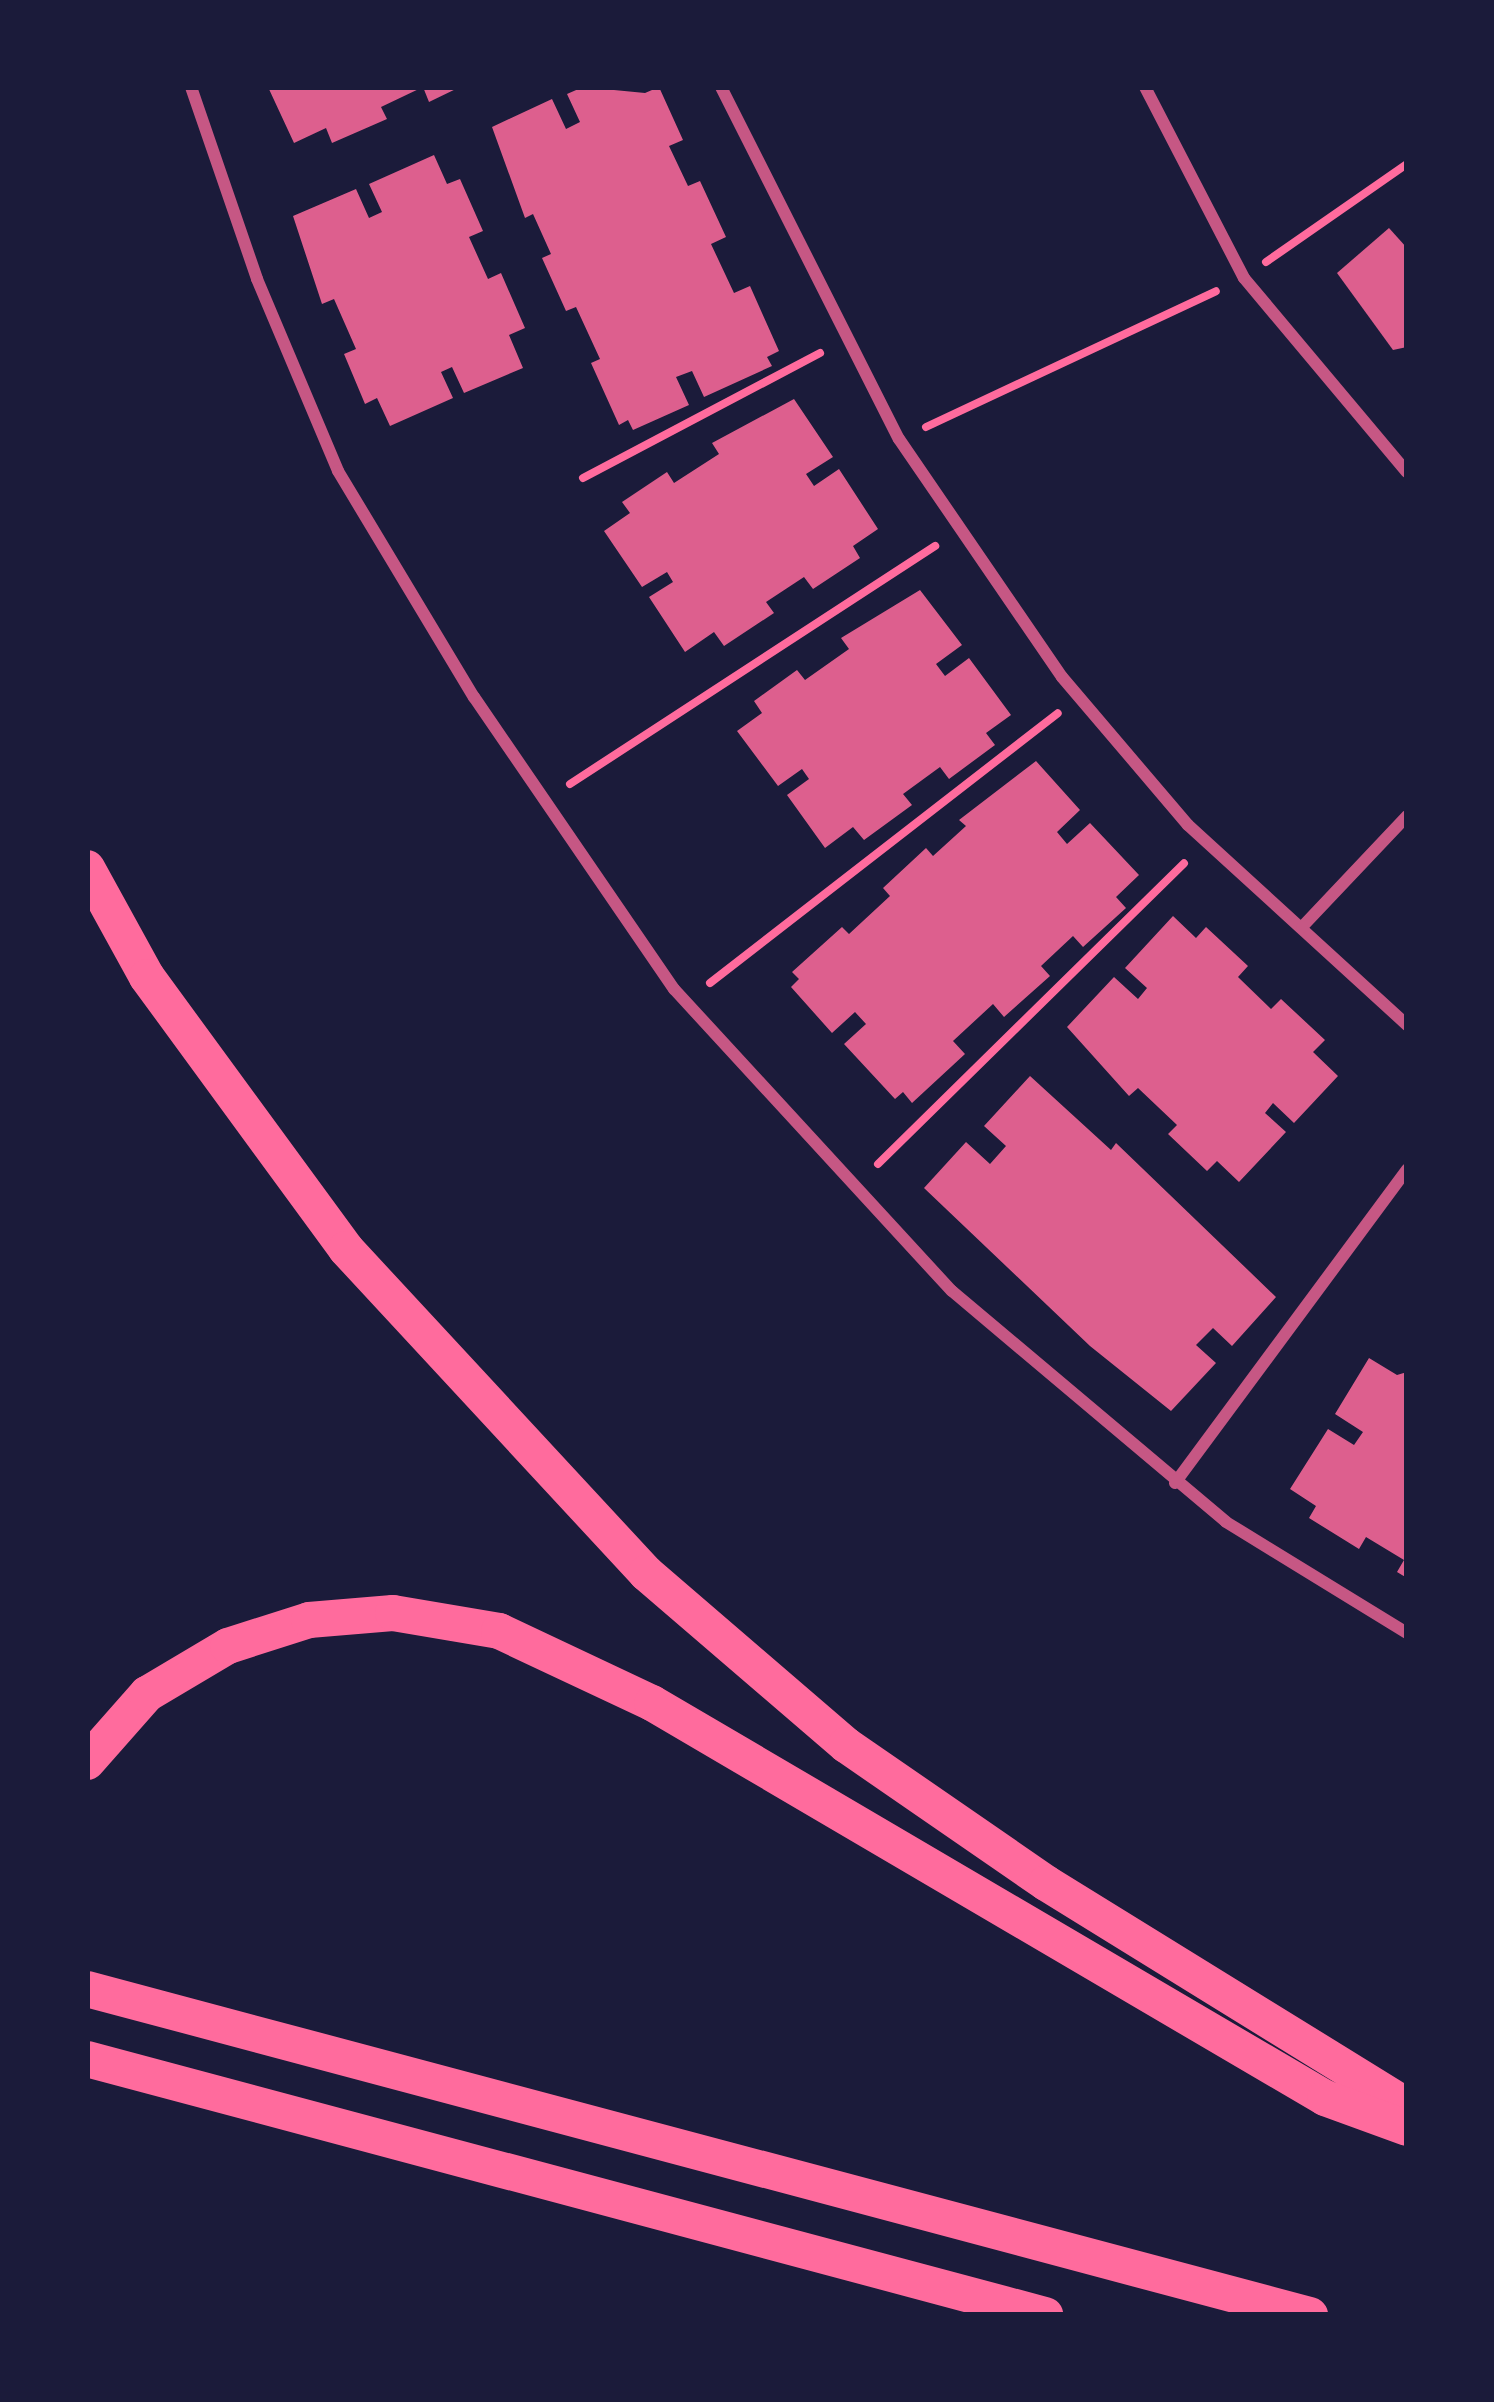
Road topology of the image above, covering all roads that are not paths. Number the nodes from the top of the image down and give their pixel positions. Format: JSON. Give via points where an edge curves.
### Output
{"nodes":[{"id":1,"x":191,"y":87,"type":"edge"},
{"id":2,"x":721,"y":87,"type":"edge"},
{"id":3,"x":1145,"y":87,"type":"edge"},
{"id":4,"x":1407,"y":472,"type":"edge"},
{"id":5,"x":1407,"y":816,"type":"edge"},
{"id":6,"x":87,"y":868,"type":"edge"},
{"id":7,"x":1303,"y":926,"type":"junction"},
{"id":8,"x":1407,"y":1025,"type":"edge"},
{"id":9,"x":1407,"y":1169,"type":"edge"},
{"id":10,"x":1174,"y":1483,"type":"junction"},
{"id":11,"x":1407,"y":1633,"type":"edge"},
{"id":12,"x":87,"y":1762,"type":"edge"},
{"id":13,"x":87,"y":1989,"type":"edge"},
{"id":14,"x":87,"y":2059,"type":"edge"},
{"id":15,"x":1407,"y":2106,"type":"edge"},
{"id":16,"x":1407,"y":2128,"type":"edge"},
{"id":17,"x":1045,"y":2315,"type":"edge"},
{"id":18,"x":1310,"y":2315,"type":"edge"}],
"edges":[{"from":1,"to":10,"type":"street","via":[[256,279],[338,471],[545,800],[686,1002],[952,1291]]},
{"from":2,"to":7,"type":"street","via":[[898,440],[1078,697],[1206,842]]},
{"from":3,"to":4,"type":"street","via":[[1244,278]]},
{"from":5,"to":7,"type":"street"},
{"from":6,"to":15,"type":"highway","via":[[147,976],[346,1249],[646,1573],[846,1745],[1046,1883]]},
{"from":7,"to":8,"type":"street"},
{"from":9,"to":10,"type":"street"},
{"from":10,"to":11,"type":"street"},
{"from":12,"to":16,"type":"highway","via":[[147,1694],[228,1646],[309,1620],[393,1613],[500,1631],[652,1703],[1325,2098]]},
{"from":13,"to":18,"type":"highway"},
{"from":14,"to":17,"type":"highway"}]}
